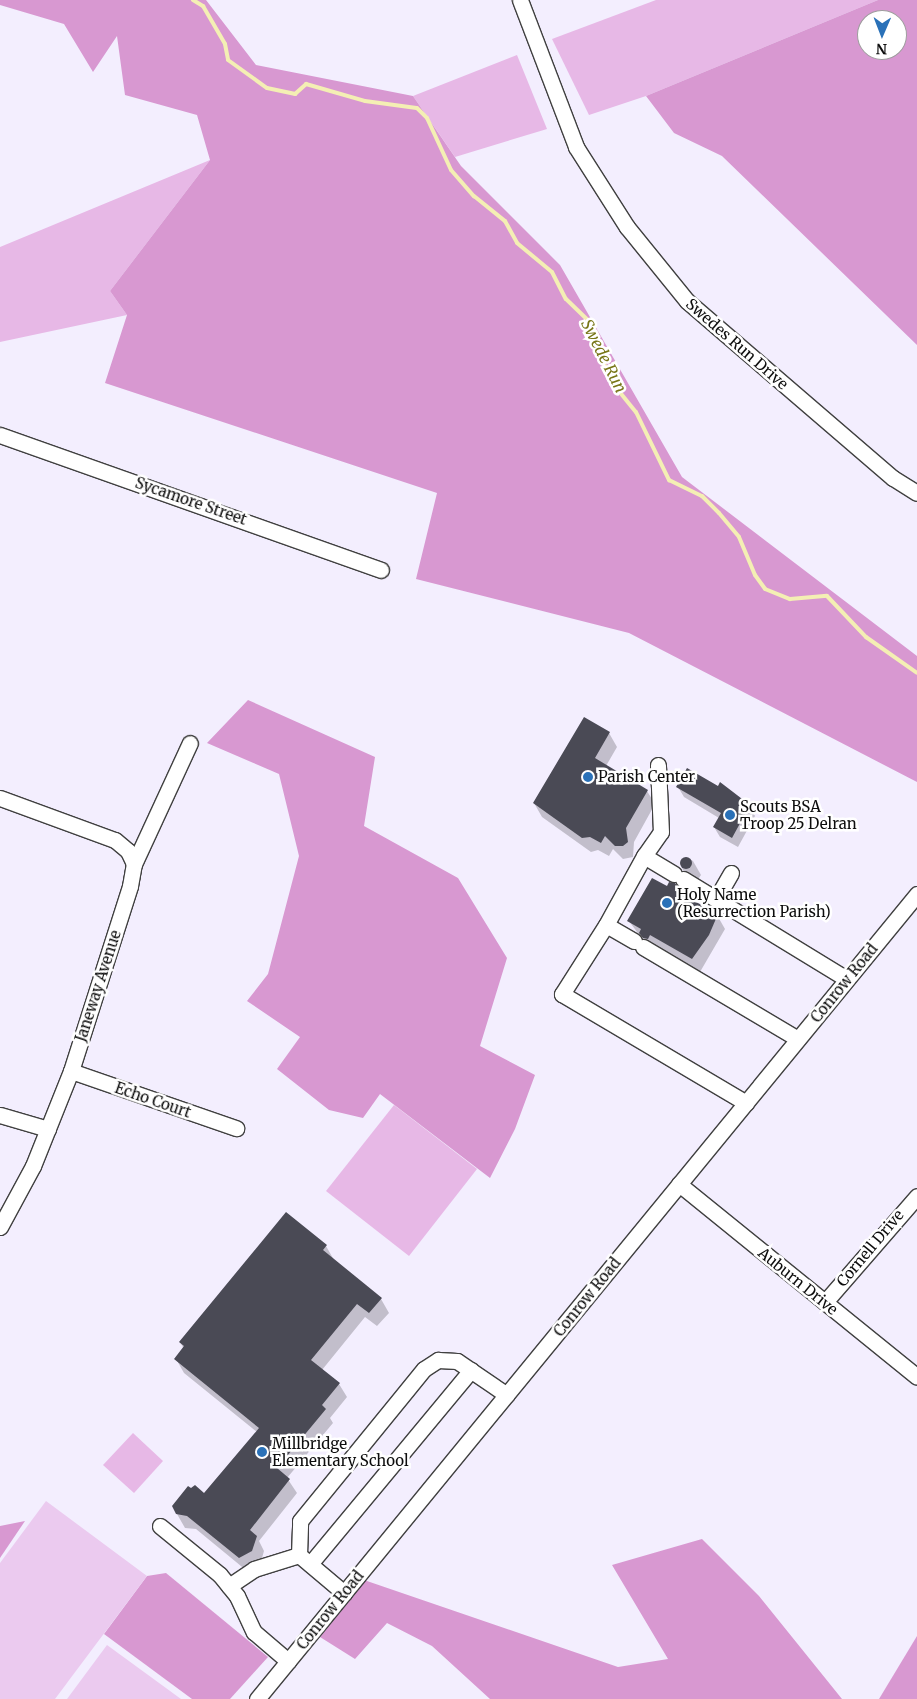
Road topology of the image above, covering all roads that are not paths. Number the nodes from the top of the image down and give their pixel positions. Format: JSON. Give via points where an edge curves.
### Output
{"nodes":[{"id":1,"x":520,"y":0,"type":"edge"},
{"id":2,"x":0,"y":435,"type":"edge"},
{"id":3,"x":917,"y":493,"type":"edge"},
{"id":4,"x":381,"y":570,"type":"dead end"},
{"id":5,"x":190,"y":743,"type":"dead end"},
{"id":6,"x":658,"y":765,"type":"dead end"},
{"id":7,"x":0,"y":798,"type":"edge"},
{"id":8,"x":644,"y":856,"type":"junction"},
{"id":9,"x":134,"y":864,"type":"junction"},
{"id":10,"x":731,"y":873,"type":"dead end"},
{"id":11,"x":917,"y":894,"type":"edge"},
{"id":12,"x":716,"y":900,"type":"junction"},
{"id":13,"x":606,"y":925,"type":"junction"},
{"id":14,"x":847,"y":979,"type":"junction"},
{"id":15,"x":798,"y":1039,"type":"junction"},
{"id":16,"x":71,"y":1071,"type":"junction"},
{"id":17,"x":746,"y":1103,"type":"junction"},
{"id":18,"x":0,"y":1116,"type":"edge"},
{"id":19,"x":236,"y":1128,"type":"dead end"},
{"id":20,"x":48,"y":1129,"type":"junction"},
{"id":21,"x":680,"y":1184,"type":"junction"},
{"id":22,"x":917,"y":1196,"type":"edge"},
{"id":23,"x":0,"y":1227,"type":"edge"},
{"id":24,"x":825,"y":1302,"type":"junction"},
{"id":25,"x":471,"y":1370,"type":"junction"},
{"id":26,"x":917,"y":1377,"type":"edge"},
{"id":27,"x":507,"y":1395,"type":"junction"},
{"id":28,"x":160,"y":1526,"type":"dead end"},
{"id":29,"x":304,"y":1559,"type":"junction"},
{"id":30,"x":229,"y":1586,"type":"junction"},
{"id":31,"x":344,"y":1593,"type":"junction"},
{"id":32,"x":288,"y":1661,"type":"junction"},
{"id":33,"x":257,"y":1699,"type":"edge"}],
"edges":[{"from":1,"to":3,"type":"street","name":"Swedes Run Drive","via":[[576,148],[627,227],[681,294],[893,478]]},
{"from":2,"to":4,"type":"street","name":"Sycamore Street"},
{"from":5,"to":9,"type":"street","name":"Janeway Avenue"},
{"from":6,"to":8,"type":"street","via":[[661,832]]},
{"from":7,"to":9,"type":"street","via":[[115,840],[128,851]]},
{"from":8,"to":12,"type":"street"},
{"from":8,"to":13,"type":"street"},
{"from":9,"to":16,"type":"street","name":"Janeway Avenue","via":[[130,886]]},
{"from":10,"to":12,"type":"street"},
{"from":11,"to":14,"type":"street","name":"Conrow Road"},
{"from":12,"to":14,"type":"street"},
{"from":13,"to":15,"type":"street"},
{"from":13,"to":17,"type":"street","via":[[562,994]]},
{"from":14,"to":15,"type":"street","name":"Conrow Road"},
{"from":15,"to":17,"type":"street","name":"Conrow Road"},
{"from":16,"to":19,"type":"street","name":"Echo Court"},
{"from":16,"to":20,"type":"street","name":"Janeway Avenue"},
{"from":17,"to":21,"type":"street","name":"Conrow Road"},
{"from":18,"to":20,"type":"street"},
{"from":20,"to":23,"type":"street","name":"Janeway Avenue","via":[[26,1180]]},
{"from":21,"to":24,"type":"street","name":"Auburn Drive"},
{"from":21,"to":27,"type":"street","name":"Conrow Road"},
{"from":22,"to":24,"type":"street","name":"Cornell Drive"},
{"from":24,"to":26,"type":"street","name":"Auburn Drive"},
{"from":25,"to":27,"type":"street"},
{"from":25,"to":29,"type":"street"},
{"from":25,"to":29,"type":"street","via":[[457,1361],[438,1360],[424,1369],[300,1521]]},
{"from":27,"to":31,"type":"street","name":"Conrow Road"},
{"from":28,"to":30,"type":"street"},
{"from":29,"to":30,"type":"street","via":[[254,1569]]},
{"from":29,"to":31,"type":"street"},
{"from":30,"to":32,"type":"street","via":[[254,1632]]},
{"from":31,"to":32,"type":"street","name":"Conrow Road"},
{"from":32,"to":33,"type":"street","name":"Conrow Road"}]}
